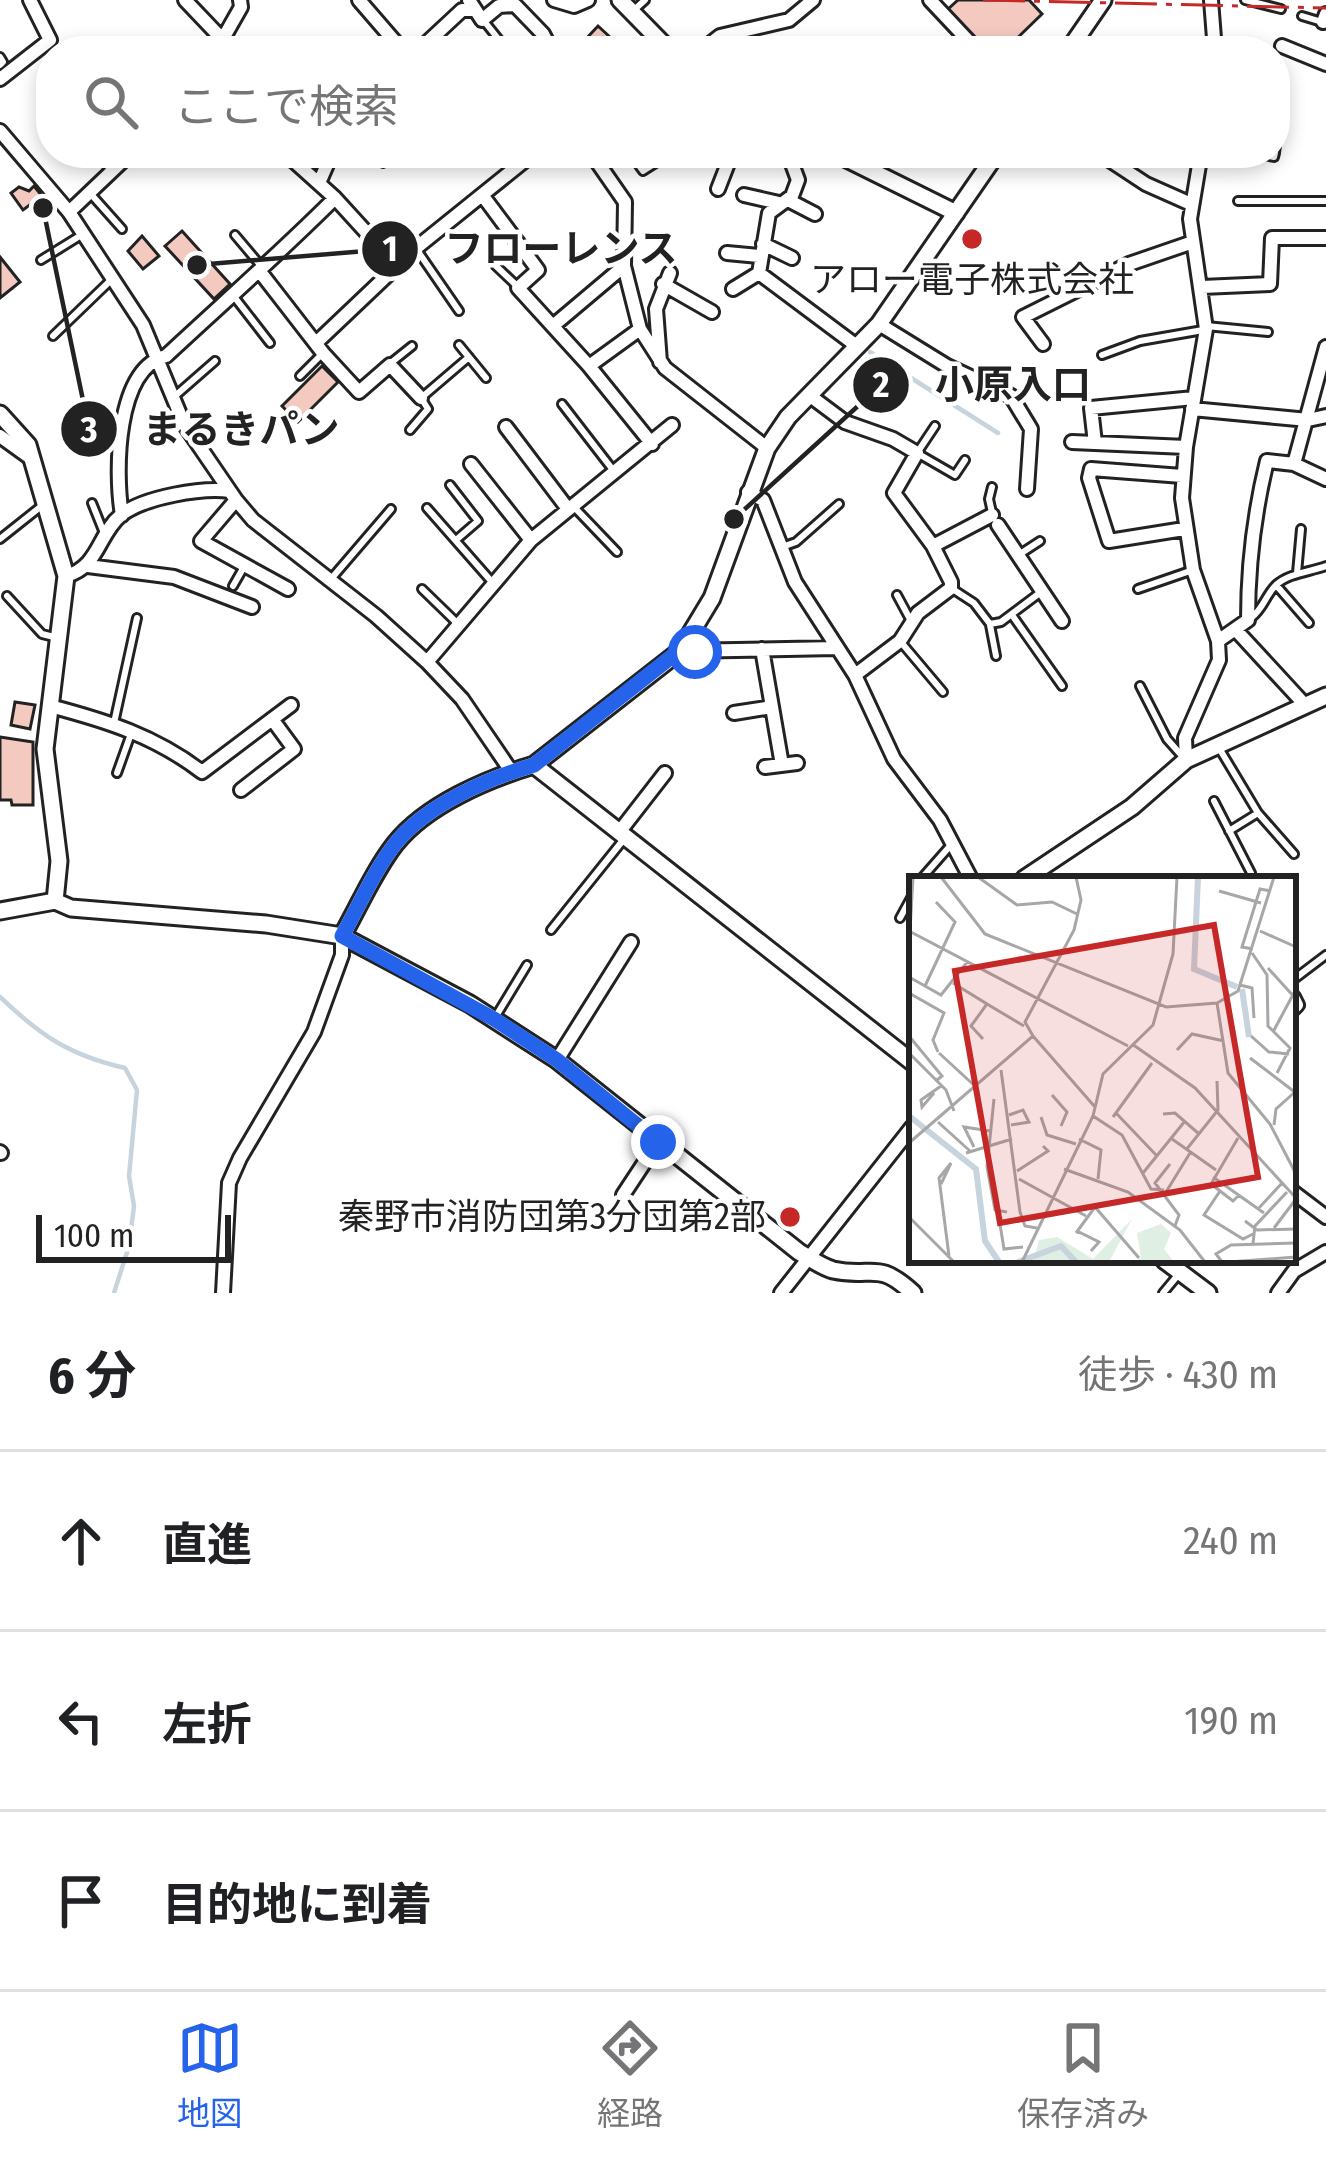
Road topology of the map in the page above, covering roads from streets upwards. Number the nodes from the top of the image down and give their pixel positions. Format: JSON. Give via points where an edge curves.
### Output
{"nodes":[{"id":1,"x":30,"y":0,"type":"edge"},
{"id":2,"x":185,"y":0,"type":"edge"},
{"id":3,"x":240,"y":0,"type":"edge"},
{"id":4,"x":358,"y":0,"type":"edge"},
{"id":5,"x":554,"y":0,"type":"edge"},
{"id":6,"x":588,"y":0,"type":"edge"},
{"id":7,"x":813,"y":0,"type":"edge"},
{"id":8,"x":930,"y":0,"type":"edge"},
{"id":9,"x":1103,"y":0,"type":"edge"},
{"id":10,"x":1211,"y":0,"type":"edge"},
{"id":11,"x":626,"y":6,"type":"edge"},
{"id":12,"x":469,"y":8,"type":"edge"},
{"id":13,"x":48,"y":36,"type":"edge"},
{"id":14,"x":213,"y":36,"type":"edge"},
{"id":15,"x":225,"y":36,"type":"edge"},
{"id":16,"x":390,"y":36,"type":"edge"},
{"id":17,"x":436,"y":36,"type":"edge"},
{"id":18,"x":544,"y":36,"type":"edge"},
{"id":19,"x":655,"y":36,"type":"edge"},
{"id":20,"x":720,"y":36,"type":"edge"},
{"id":21,"x":964,"y":36,"type":"edge"},
{"id":22,"x":1078,"y":36,"type":"edge"},
{"id":23,"x":1214,"y":36,"type":"edge"},
{"id":24,"x":1290,"y":49,"type":"edge"},
{"id":25,"x":36,"y":51,"type":"edge"},
{"id":26,"x":1326,"y":64,"type":"edge"},
{"id":27,"x":0,"y":79,"type":"edge"},
{"id":28,"x":0,"y":131,"type":"edge"},
{"id":29,"x":114,"y":168,"type":"edge"},
{"id":30,"x":302,"y":168,"type":"edge"},
{"id":31,"x":326,"y":168,"type":"edge"},
{"id":32,"x":516,"y":168,"type":"edge"},
{"id":33,"x":601,"y":168,"type":"edge"},
{"id":34,"x":726,"y":168,"type":"edge"},
{"id":35,"x":794,"y":168,"type":"edge"},
{"id":36,"x":865,"y":168,"type":"edge"},
{"id":37,"x":988,"y":168,"type":"edge"},
{"id":38,"x":1123,"y":168,"type":"edge"},
{"id":39,"x":1199,"y":168,"type":"edge"},
{"id":40,"x":319,"y":183,"type":"junction"},
{"id":41,"x":718,"y":189,"type":"dead end"},
{"id":42,"x":744,"y":195,"type":"dead end"},
{"id":43,"x":483,"y":196,"type":"junction"},
{"id":44,"x":335,"y":198,"type":"junction"},
{"id":45,"x":784,"y":202,"type":"junction"},
{"id":46,"x":1191,"y":204,"type":"junction"},
{"id":47,"x":69,"y":212,"type":"junction"},
{"id":48,"x":956,"y":213,"type":"junction"},
{"id":49,"x":815,"y":214,"type":"dead end"},
{"id":50,"x":1326,"y":238,"type":"edge"},
{"id":51,"x":1192,"y":242,"type":"junction"},
{"id":52,"x":761,"y":250,"type":"junction"},
{"id":53,"x":727,"y":253,"type":"dead end"},
{"id":54,"x":791,"y":258,"type":"dead end"},
{"id":55,"x":398,"y":266,"type":"junction"},
{"id":56,"x":624,"y":266,"type":"junction"},
{"id":57,"x":263,"y":271,"type":"junction"},
{"id":58,"x":759,"y":273,"type":"junction"},
{"id":59,"x":1202,"y":287,"type":"junction"},
{"id":60,"x":734,"y":290,"type":"dead end"},
{"id":61,"x":702,"y":311,"type":"dead end"},
{"id":62,"x":879,"y":324,"type":"junction"},
{"id":63,"x":554,"y":325,"type":"junction"},
{"id":64,"x":640,"y":328,"type":"junction"},
{"id":65,"x":1043,"y":344,"type":"dead end"},
{"id":66,"x":858,"y":347,"type":"junction"},
{"id":67,"x":1326,"y":347,"type":"edge"},
{"id":68,"x":320,"y":348,"type":"junction"},
{"id":69,"x":158,"y":358,"type":"junction"},
{"id":70,"x":660,"y":362,"type":"junction"},
{"id":71,"x":590,"y":366,"type":"junction"},
{"id":72,"x":809,"y":395,"type":"junction"},
{"id":73,"x":421,"y":398,"type":"road end"},
{"id":74,"x":1193,"y":403,"type":"junction"},
{"id":75,"x":0,"y":414,"type":"edge"},
{"id":76,"x":1326,"y":416,"type":"edge"},
{"id":77,"x":1309,"y":420,"type":"junction"},
{"id":78,"x":671,"y":425,"type":"dead end"},
{"id":79,"x":506,"y":427,"type":"dead end"},
{"id":80,"x":0,"y":436,"type":"edge"},
{"id":81,"x":1072,"y":442,"type":"dead end"},
{"id":82,"x":1095,"y":442,"type":"junction"},
{"id":83,"x":652,"y":444,"type":"junction"},
{"id":84,"x":1186,"y":447,"type":"junction"},
{"id":85,"x":767,"y":448,"type":"junction"},
{"id":86,"x":33,"y":460,"type":"junction"},
{"id":87,"x":471,"y":464,"type":"dead end"},
{"id":88,"x":1294,"y":464,"type":"junction"},
{"id":89,"x":1182,"y":476,"type":"junction"},
{"id":90,"x":1326,"y":479,"type":"edge"},
{"id":91,"x":1027,"y":489,"type":"dead end"},
{"id":92,"x":748,"y":492,"type":"junction"},
{"id":93,"x":233,"y":496,"type":"junction"},
{"id":94,"x":570,"y":508,"type":"junction"},
{"id":95,"x":122,"y":515,"type":"junction"},
{"id":96,"x":1184,"y":529,"type":"junction"},
{"id":97,"x":531,"y":540,"type":"junction"},
{"id":98,"x":932,"y":546,"type":"junction"},
{"id":99,"x":88,"y":566,"type":"junction"},
{"id":100,"x":66,"y":576,"type":"junction"},
{"id":101,"x":288,"y":589,"type":"dead end"},
{"id":102,"x":252,"y":607,"type":"dead end"},
{"id":103,"x":1062,"y":621,"type":"dead end"},
{"id":104,"x":1235,"y":629,"type":"junction"},
{"id":105,"x":1218,"y":641,"type":"junction"},
{"id":106,"x":836,"y":648,"type":"junction"},
{"id":107,"x":762,"y":649,"type":"junction"},
{"id":108,"x":680,"y":650,"type":"junction"},
{"id":109,"x":427,"y":662,"type":"junction"},
{"id":110,"x":855,"y":675,"type":"junction"},
{"id":111,"x":1326,"y":696,"type":"edge"},
{"id":112,"x":291,"y":705,"type":"dead end"},
{"id":113,"x":50,"y":706,"type":"junction"},
{"id":114,"x":1306,"y":706,"type":"junction"},
{"id":115,"x":772,"y":707,"type":"junction"},
{"id":116,"x":734,"y":713,"type":"dead end"},
{"id":117,"x":272,"y":719,"type":"junction"},
{"id":118,"x":1186,"y":760,"type":"junction"},
{"id":119,"x":534,"y":765,"type":"junction"},
{"id":120,"x":765,"y":767,"type":"dead end"},
{"id":121,"x":511,"y":772,"type":"junction"},
{"id":122,"x":664,"y":773,"type":"dead end"},
{"id":123,"x":241,"y":790,"type":"dead end"},
{"id":124,"x":623,"y":834,"type":"junction"},
{"id":125,"x":969,"y":876,"type":"edge"},
{"id":126,"x":1028,"y":876,"type":"edge"},
{"id":127,"x":55,"y":902,"type":"junction"},
{"id":128,"x":0,"y":910,"type":"edge"},
{"id":129,"x":342,"y":936,"type":"junction"},
{"id":130,"x":631,"y":942,"type":"dead end"},
{"id":131,"x":557,"y":1060,"type":"junction"},
{"id":132,"x":909,"y":1060,"type":"edge"},
{"id":133,"x":909,"y":1131,"type":"edge"},
{"id":134,"x":658,"y":1142,"type":"junction"},
{"id":135,"x":1296,"y":1194,"type":"edge"},
{"id":136,"x":623,"y":1195,"type":"dead end"},
{"id":137,"x":1326,"y":1217,"type":"edge"},
{"id":138,"x":1326,"y":1252,"type":"edge"},
{"id":139,"x":810,"y":1258,"type":"junction"},
{"id":140,"x":1172,"y":1264,"type":"edge"},
{"id":141,"x":224,"y":1291,"type":"edge"},
{"id":142,"x":781,"y":1293,"type":"edge"},
{"id":143,"x":913,"y":1293,"type":"edge"},
{"id":144,"x":1208,"y":1293,"type":"edge"},
{"id":145,"x":1278,"y":1293,"type":"edge"}],
"edges":[{"from":1,"to":13,"type":"street"},
{"from":2,"to":14,"type":"street"},
{"from":3,"to":15,"type":"street"},
{"from":4,"to":16,"type":"street"},
{"from":5,"to":6,"type":"street"},
{"from":7,"to":20,"type":"street","via":[[789,20]]},
{"from":8,"to":21,"type":"street"},
{"from":9,"to":22,"type":"street"},
{"from":10,"to":23,"type":"street"},
{"from":11,"to":19,"type":"street"},
{"from":12,"to":17,"type":"street"},
{"from":12,"to":18,"type":"street","via":[[514,5]]},
{"from":24,"to":26,"type":"street"},
{"from":25,"to":27,"type":"street"},
{"from":28,"to":47,"type":"street"},
{"from":29,"to":47,"type":"street"},
{"from":30,"to":40,"type":"street"},
{"from":31,"to":40,"type":"street"},
{"from":32,"to":43,"type":"street"},
{"from":33,"to":56,"type":"street","via":[[625,202]]},
{"from":34,"to":41,"type":"street"},
{"from":35,"to":45,"type":"street","via":[[798,180]]},
{"from":36,"to":48,"type":"street"},
{"from":37,"to":48,"type":"street"},
{"from":38,"to":46,"type":"street"},
{"from":39,"to":46,"type":"street"},
{"from":40,"to":44,"type":"street"},
{"from":42,"to":45,"type":"street"},
{"from":43,"to":55,"type":"street"},
{"from":43,"to":63,"type":"street","via":[[538,270],[518,288]]},
{"from":44,"to":55,"type":"street"},
{"from":44,"to":57,"type":"street"},
{"from":45,"to":49,"type":"street"},
{"from":45,"to":52,"type":"street","via":[[770,214]]},
{"from":46,"to":51,"type":"street"},
{"from":47,"to":69,"type":"street"},
{"from":48,"to":62,"type":"street"},
{"from":50,"to":59,"type":"street","via":[[1272,238],[1270,284]]},
{"from":51,"to":59,"type":"street"},
{"from":51,"to":65,"type":"street","via":[[1023,317]]},
{"from":52,"to":53,"type":"street"},
{"from":52,"to":54,"type":"street"},
{"from":52,"to":58,"type":"street"},
{"from":55,"to":68,"type":"street"},
{"from":56,"to":63,"type":"street"},
{"from":56,"to":64,"type":"street"},
{"from":57,"to":68,"type":"street"},
{"from":57,"to":69,"type":"street"},
{"from":58,"to":60,"type":"street"},
{"from":58,"to":66,"type":"street"},
{"from":59,"to":74,"type":"street","via":[[1206,328]]},
{"from":61,"to":70,"type":"street","via":[[666,279],[656,310]]},
{"from":62,"to":66,"type":"street"},
{"from":62,"to":91,"type":"street","via":[[1011,396],[1031,429]]},
{"from":63,"to":71,"type":"street"},
{"from":64,"to":70,"type":"street"},
{"from":64,"to":71,"type":"street"},
{"from":66,"to":72,"type":"street"},
{"from":67,"to":77,"type":"street"},
{"from":68,"to":73,"type":"street","via":[[359,392],[389,365]]},
{"from":69,"to":93,"type":"street","via":[[184,424]]},
{"from":69,"to":95,"type":"street","via":[[143,372],[117,442]]},
{"from":70,"to":85,"type":"street"},
{"from":71,"to":83,"type":"street"},
{"from":72,"to":85,"type":"street"},
{"from":72,"to":98,"type":"street","via":[[845,422],[917,453],[894,494]]},
{"from":74,"to":77,"type":"street"},
{"from":74,"to":82,"type":"street","via":[[1091,407]]},
{"from":74,"to":84,"type":"street"},
{"from":75,"to":86,"type":"street"},
{"from":76,"to":77,"type":"street"},
{"from":77,"to":88,"type":"street"},
{"from":78,"to":83,"type":"street"},
{"from":79,"to":94,"type":"street"},
{"from":80,"to":86,"type":"street"},
{"from":81,"to":82,"type":"street"},
{"from":82,"to":84,"type":"street"},
{"from":83,"to":94,"type":"street"},
{"from":84,"to":89,"type":"street"},
{"from":85,"to":92,"type":"street"},
{"from":86,"to":100,"type":"street"},
{"from":87,"to":97,"type":"street"},
{"from":88,"to":90,"type":"street"},
{"from":88,"to":104,"type":"street","via":[[1268,461],[1255,509],[1248,620]]},
{"from":89,"to":96,"type":"street"},
{"from":89,"to":96,"type":"street","via":[[1091,469],[1089,478],[1109,541]]},
{"from":92,"to":106,"type":"street","via":[[763,500],[795,582]]},
{"from":92,"to":108,"type":"street","via":[[712,598]]},
{"from":93,"to":95,"type":"street","via":[[190,490]]},
{"from":93,"to":101,"type":"street","via":[[202,541]]},
{"from":93,"to":109,"type":"street"},
{"from":94,"to":97,"type":"street"},
{"from":95,"to":99,"type":"street"},
{"from":96,"to":105,"type":"street"},
{"from":97,"to":109,"type":"street"},
{"from":98,"to":103,"type":"street","via":[[995,520]]},
{"from":98,"to":110,"type":"street","via":[[952,588]]},
{"from":99,"to":100,"type":"street"},
{"from":99,"to":102,"type":"street","via":[[174,577]]},
{"from":100,"to":113,"type":"street"},
{"from":104,"to":105,"type":"street"},
{"from":104,"to":114,"type":"street"},
{"from":105,"to":118,"type":"street","via":[[1216,673],[1186,738]]},
{"from":106,"to":107,"type":"street"},
{"from":106,"to":110,"type":"street"},
{"from":107,"to":108,"type":"street"},
{"from":107,"to":115,"type":"street"},
{"from":108,"to":119,"type":"street"},
{"from":109,"to":121,"type":"street"},
{"from":110,"to":125,"type":"street","via":[[893,759]]},
{"from":111,"to":114,"type":"street"},
{"from":112,"to":117,"type":"street"},
{"from":113,"to":117,"type":"street","via":[[132,730],[202,772]]},
{"from":113,"to":127,"type":"street","via":[[45,749],[59,861]]},
{"from":114,"to":118,"type":"street"},
{"from":115,"to":116,"type":"street"},
{"from":115,"to":120,"type":"street","via":[[790,764]]},
{"from":117,"to":123,"type":"street","via":[[294,749]]},
{"from":118,"to":126,"type":"street"},
{"from":119,"to":121,"type":"street"},
{"from":119,"to":124,"type":"street"},
{"from":121,"to":129,"type":"street","via":[[417,820],[392,847]]},
{"from":122,"to":124,"type":"street"},
{"from":124,"to":132,"type":"street"},
{"from":127,"to":128,"type":"street"},
{"from":127,"to":129,"type":"street"},
{"from":129,"to":131,"type":"street"},
{"from":129,"to":141,"type":"street","via":[[314,1032],[230,1183]]},
{"from":130,"to":131,"type":"street"},
{"from":131,"to":134,"type":"street"},
{"from":133,"to":139,"type":"street"},
{"from":134,"to":136,"type":"street"},
{"from":134,"to":139,"type":"street"},
{"from":135,"to":137,"type":"street"},
{"from":138,"to":145,"type":"street","via":[[1294,1270]]},
{"from":139,"to":142,"type":"street"},
{"from":139,"to":143,"type":"street","via":[[833,1270],[894,1275]]},
{"from":140,"to":144,"type":"street"}]}
